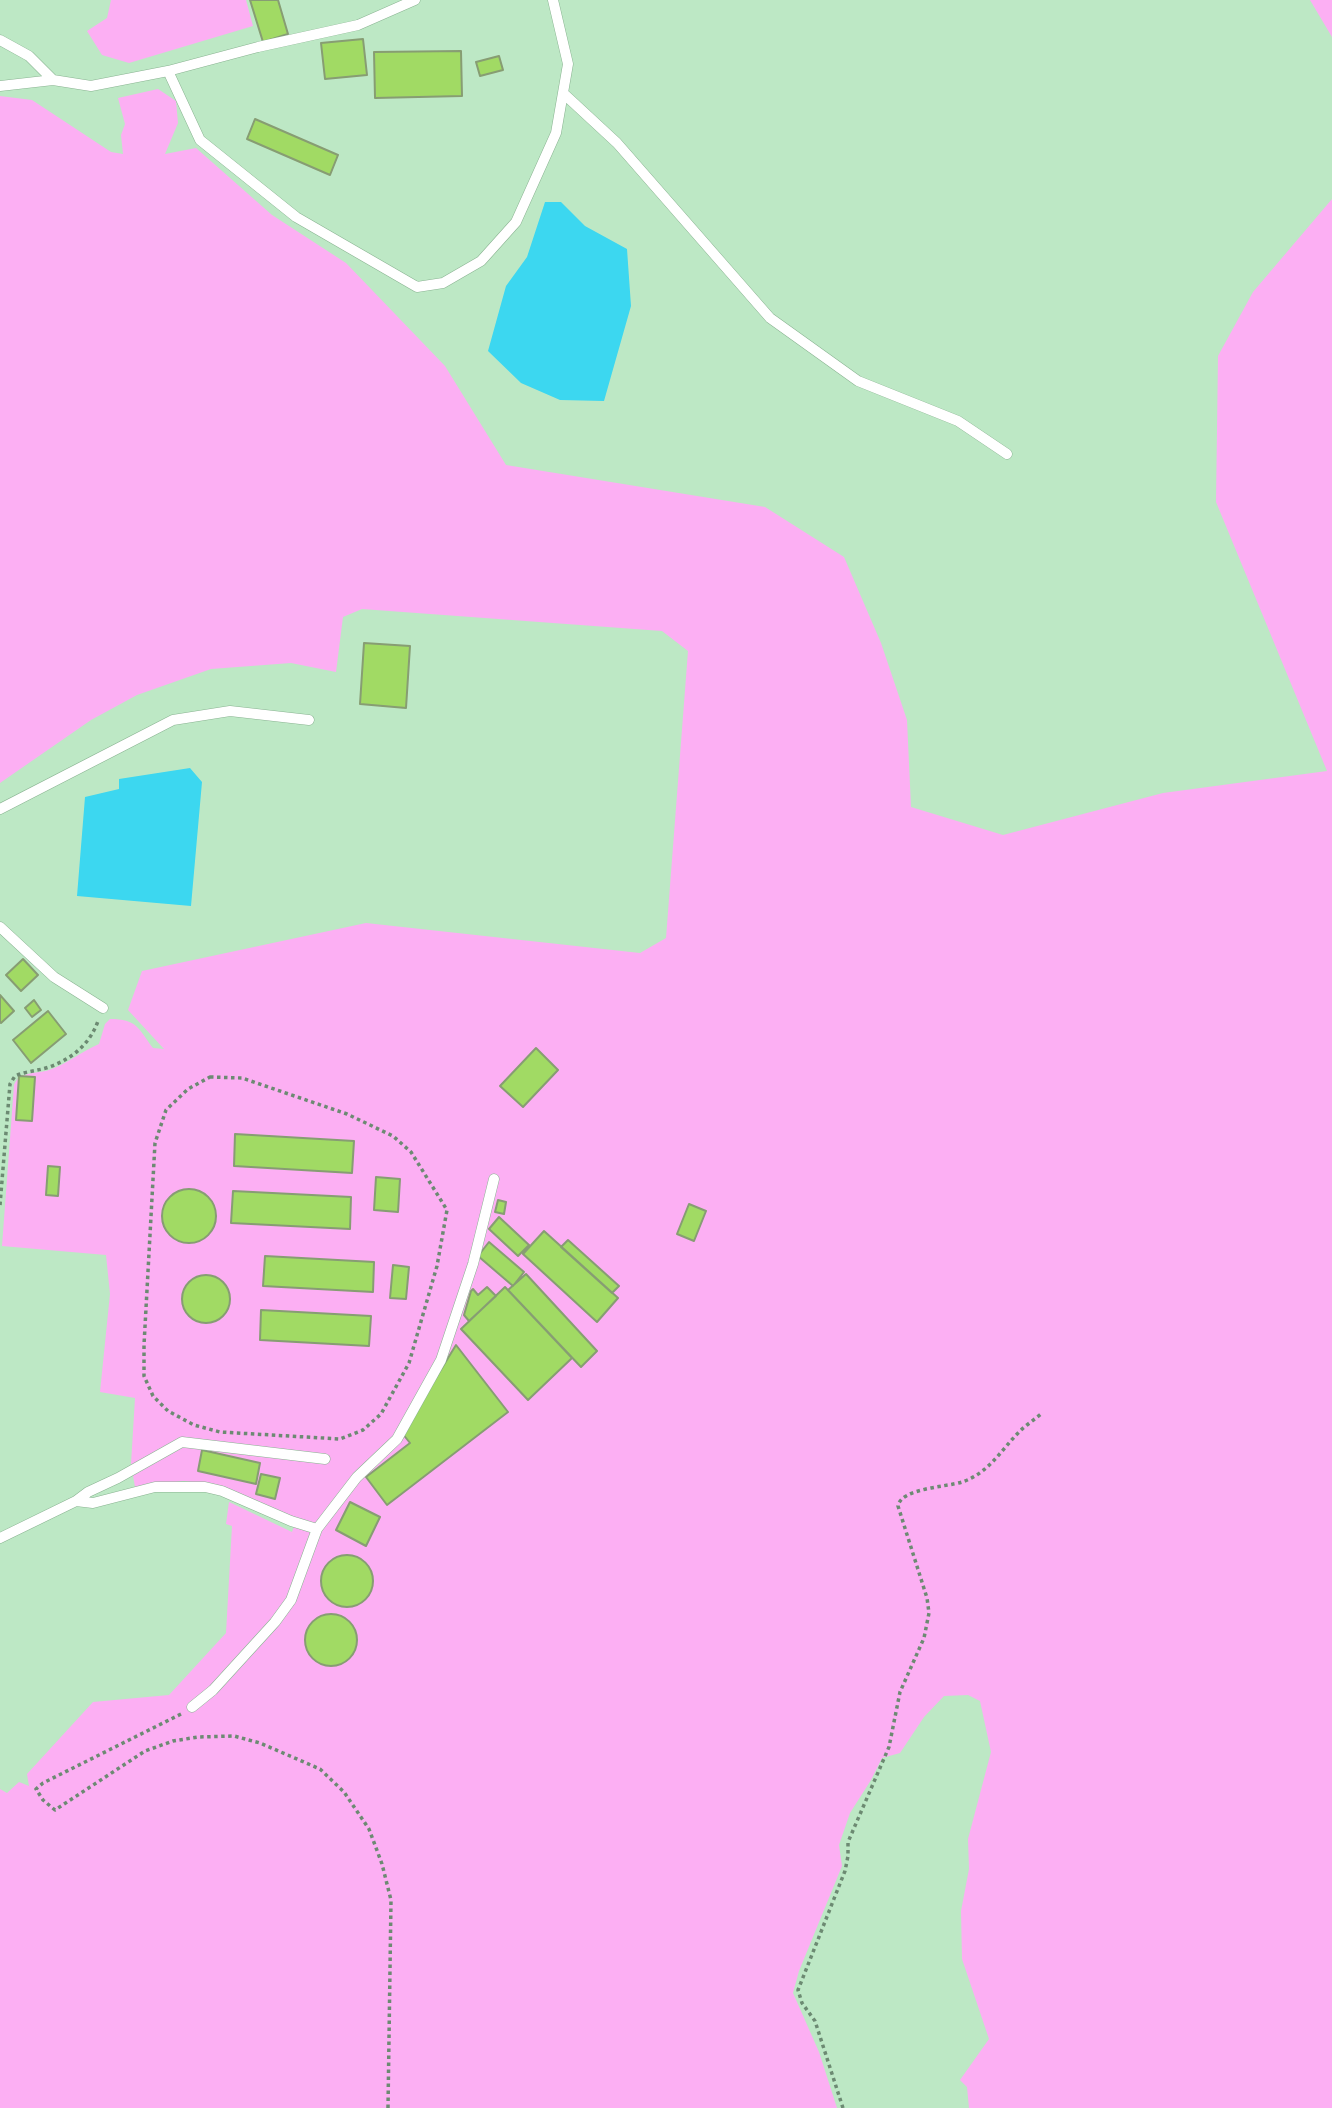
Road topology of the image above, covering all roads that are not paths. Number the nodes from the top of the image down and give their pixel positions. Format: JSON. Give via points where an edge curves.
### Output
{"nodes":[{"id":1,"x":415,"y":0,"type":"edge"},
{"id":2,"x":553,"y":0,"type":"edge"},
{"id":3,"x":402,"y":3,"type":"edge"},
{"id":4,"x":0,"y":40,"type":"edge"},
{"id":5,"x":168,"y":71,"type":"junction"},
{"id":6,"x":52,"y":79,"type":"junction"},
{"id":7,"x":0,"y":86,"type":"edge"},
{"id":8,"x":563,"y":93,"type":"junction"},
{"id":9,"x":1007,"y":454,"type":"dead end"},
{"id":10,"x":309,"y":720,"type":"dead end"},
{"id":11,"x":0,"y":809,"type":"edge"},
{"id":12,"x":0,"y":927,"type":"edge"},
{"id":13,"x":103,"y":1008,"type":"road end"},
{"id":14,"x":494,"y":1179,"type":"dead end"},
{"id":15,"x":325,"y":1459,"type":"dead end"},
{"id":16,"x":76,"y":1501,"type":"junction"},
{"id":17,"x":317,"y":1529,"type":"junction"},
{"id":18,"x":0,"y":1538,"type":"edge"},
{"id":19,"x":192,"y":1707,"type":"road end"}],
"edges":[{"from":1,"to":3,"type":"lane"},
{"from":2,"to":8,"type":"lane","via":[[568,64]]},
{"from":3,"to":5,"type":"lane","via":[[358,25]]},
{"from":4,"to":6,"type":"lane","via":[[29,56]]},
{"from":5,"to":6,"type":"lane","via":[[91,86]]},
{"from":5,"to":8,"type":"lane","via":[[200,140],[296,218],[417,287],[443,284],[481,261],[516,222],[556,133]]},
{"from":6,"to":7,"type":"lane"},
{"from":8,"to":9,"type":"lane","via":[[617,144],[770,318],[858,381],[958,421]]},
{"from":10,"to":11,"type":"lane","via":[[230,711],[173,720]]},
{"from":12,"to":13,"type":"lane","via":[[54,977]]},
{"from":14,"to":17,"type":"lane","via":[[473,1264],[441,1360],[397,1439],[356,1477]]},
{"from":15,"to":16,"type":"lane","via":[[182,1442]]},
{"from":16,"to":17,"type":"lane","via":[[93,1503],[155,1487],[205,1487]]},
{"from":16,"to":18,"type":"lane"},
{"from":17,"to":19,"type":"lane","via":[[291,1600],[213,1690]]}]}
